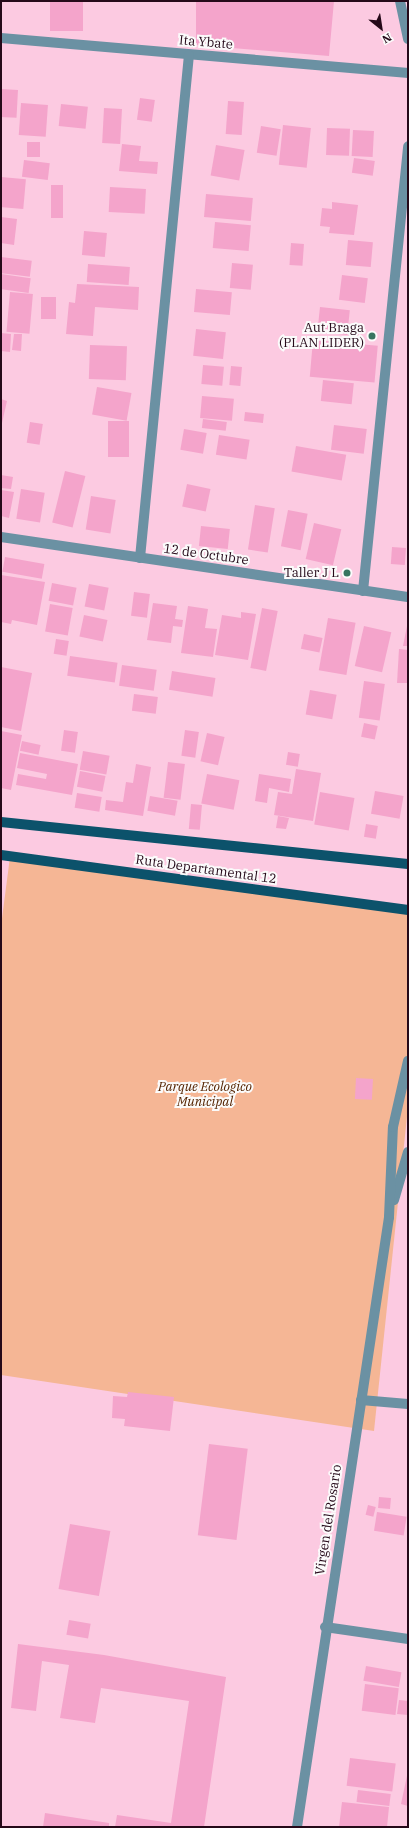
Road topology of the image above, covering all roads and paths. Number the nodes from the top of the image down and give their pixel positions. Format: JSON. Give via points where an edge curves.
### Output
{"nodes":[{"id":1,"x":400,"y":1,"type":"edge"},
{"id":2,"x":1,"y":38,"type":"edge"},
{"id":3,"x":408,"y":39,"type":"edge"},
{"id":4,"x":189,"y":55,"type":"junction"},
{"id":5,"x":408,"y":73,"type":"edge"},
{"id":6,"x":408,"y":146,"type":"edge"},
{"id":7,"x":1,"y":538,"type":"edge"},
{"id":8,"x":140,"y":558,"type":"junction"},
{"id":9,"x":364,"y":591,"type":"junction"},
{"id":10,"x":408,"y":597,"type":"edge"},
{"id":11,"x":1,"y":822,"type":"edge"},
{"id":12,"x":1,"y":855,"type":"edge"},
{"id":13,"x":408,"y":864,"type":"edge"},
{"id":14,"x":408,"y":910,"type":"edge"},
{"id":15,"x":408,"y":1060,"type":"edge"},
{"id":16,"x":408,"y":1152,"type":"edge"},
{"id":17,"x":391,"y":1170,"type":"junction"},
{"id":18,"x":405,"y":1173,"type":"edge"},
{"id":19,"x":389,"y":1217,"type":"junction"},
{"id":20,"x":361,"y":1400,"type":"junction"},
{"id":21,"x":408,"y":1404,"type":"edge"},
{"id":22,"x":325,"y":1627,"type":"junction"},
{"id":23,"x":408,"y":1639,"type":"edge"},
{"id":24,"x":297,"y":1827,"type":"edge"}],
"edges":[{"from":1,"to":3,"type":"street"},
{"from":2,"to":4,"type":"street","name":"Ita Ybate"},
{"from":4,"to":5,"type":"street","name":"Ita Ybate"},
{"from":4,"to":8,"type":"street"},
{"from":6,"to":9,"type":"street"},
{"from":7,"to":8,"type":"street","name":"12 de Octubre"},
{"from":8,"to":9,"type":"street","name":"12 de Octubre"},
{"from":9,"to":10,"type":"street","name":"12 de Octubre"},
{"from":11,"to":13,"type":"main road","name":"Ruta Departamental 12"},
{"from":12,"to":14,"type":"main road","name":"Ruta Departamental 12"},
{"from":15,"to":17,"type":"street","via":[[393,1127]]},
{"from":16,"to":18,"type":"street"},
{"from":17,"to":18,"type":"street"},
{"from":17,"to":19,"type":"street"},
{"from":18,"to":19,"type":"street"},
{"from":19,"to":20,"type":"street","name":"Virgen del Rosario"},
{"from":20,"to":21,"type":"street"},
{"from":20,"to":22,"type":"street","name":"Virgen del Rosario"},
{"from":22,"to":23,"type":"street"},
{"from":22,"to":24,"type":"street","name":"Virgen del Rosario"}]}
